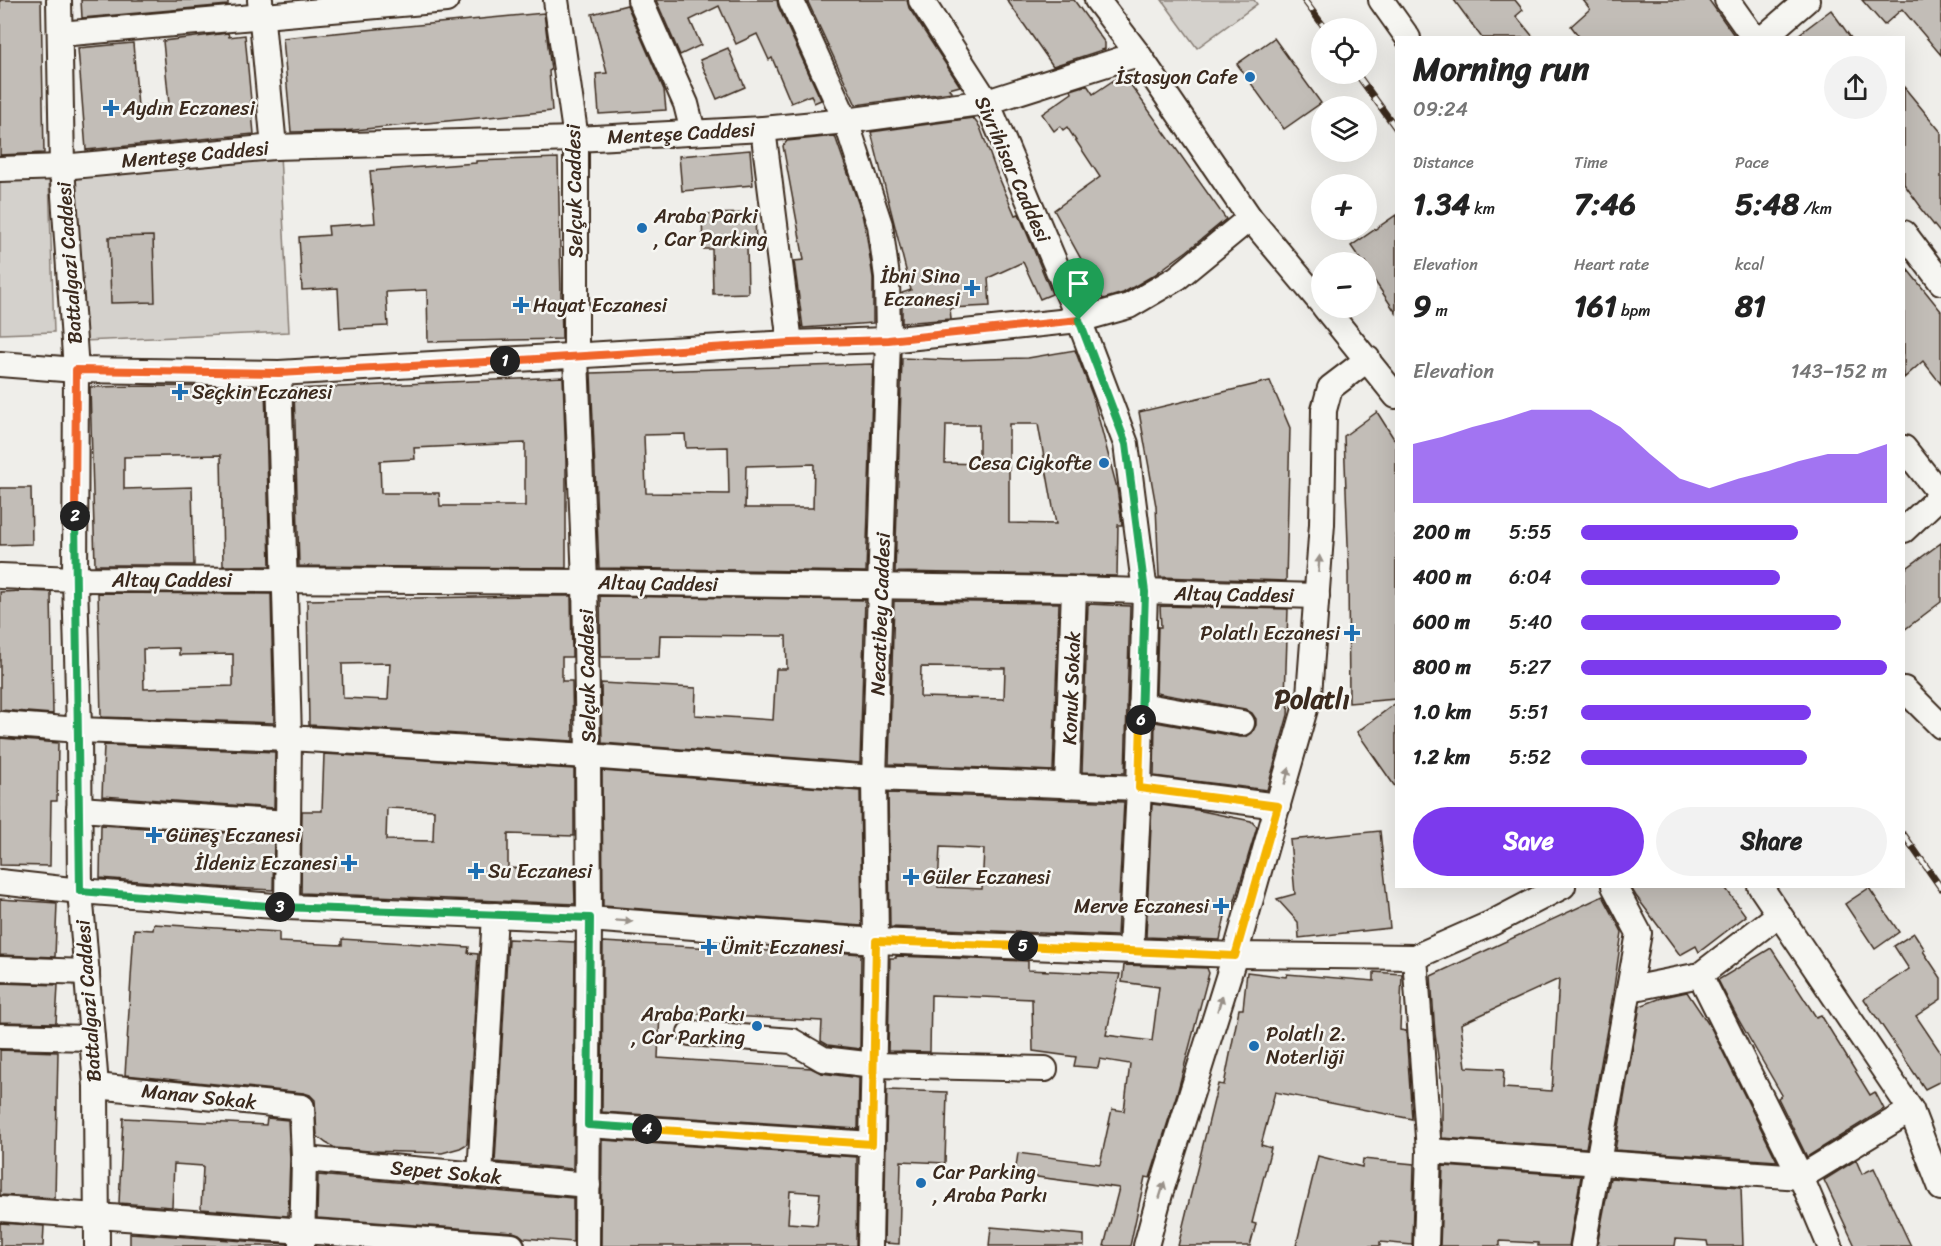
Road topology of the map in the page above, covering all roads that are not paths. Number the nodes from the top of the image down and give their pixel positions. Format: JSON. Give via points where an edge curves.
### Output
{"nodes":[{"id":1,"x":59,"y":0,"type":"edge"},
{"id":2,"x":446,"y":0,"type":"edge"},
{"id":3,"x":556,"y":0,"type":"edge"},
{"id":4,"x":640,"y":0,"type":"edge"},
{"id":5,"x":791,"y":0,"type":"edge"},
{"id":6,"x":921,"y":0,"type":"edge"},
{"id":7,"x":1097,"y":0,"type":"edge"},
{"id":8,"x":1381,"y":0,"type":"edge"},
{"id":9,"x":1727,"y":0,"type":"edge"},
{"id":10,"x":1807,"y":0,"type":"edge"},
{"id":11,"x":261,"y":9,"type":"edge"},
{"id":12,"x":60,"y":34,"type":"junction"},
{"id":13,"x":1407,"y":36,"type":"edge"},
{"id":14,"x":1753,"y":36,"type":"edge"},
{"id":15,"x":1765,"y":36,"type":"edge"},
{"id":16,"x":1138,"y":54,"type":"junction"},
{"id":17,"x":987,"y":102,"type":"junction"},
{"id":18,"x":846,"y":121,"type":"junction"},
{"id":19,"x":763,"y":129,"type":"junction"},
{"id":20,"x":693,"y":132,"type":"junction"},
{"id":21,"x":576,"y":139,"type":"junction"},
{"id":22,"x":274,"y":147,"type":"junction"},
{"id":23,"x":62,"y":167,"type":"junction"},
{"id":24,"x":0,"y":169,"type":"edge"},
{"id":25,"x":1250,"y":218,"type":"junction"},
{"id":26,"x":1905,"y":234,"type":"edge"},
{"id":27,"x":1941,"y":282,"type":"edge"},
{"id":28,"x":1311,"y":291,"type":"edge"},
{"id":29,"x":1333,"y":318,"type":"edge"},
{"id":30,"x":1079,"y":320,"type":"junction"},
{"id":31,"x":888,"y":340,"type":"junction"},
{"id":32,"x":790,"y":343,"type":"junction"},
{"id":33,"x":576,"y":357,"type":"junction"},
{"id":34,"x":1368,"y":359,"type":"junction"},
{"id":35,"x":0,"y":364,"type":"edge"},
{"id":36,"x":76,"y":370,"type":"junction"},
{"id":37,"x":279,"y":373,"type":"junction"},
{"id":38,"x":1395,"y":395,"type":"edge"},
{"id":39,"x":1905,"y":449,"type":"edge"},
{"id":40,"x":1941,"y":495,"type":"edge"},
{"id":41,"x":1905,"y":529,"type":"edge"},
{"id":42,"x":0,"y":576,"type":"edge"},
{"id":43,"x":75,"y":579,"type":"junction"},
{"id":44,"x":284,"y":580,"type":"junction"},
{"id":45,"x":585,"y":582,"type":"junction"},
{"id":46,"x":881,"y":587,"type":"junction"},
{"id":47,"x":1074,"y":589,"type":"junction"},
{"id":48,"x":1145,"y":592,"type":"junction"},
{"id":49,"x":1317,"y":596,"type":"junction"},
{"id":50,"x":1905,"y":690,"type":"edge"},
{"id":51,"x":1141,"y":705,"type":"junction"},
{"id":52,"x":1242,"y":723,"type":"dead end"},
{"id":53,"x":0,"y":724,"type":"edge"},
{"id":54,"x":1941,"y":726,"type":"edge"},
{"id":55,"x":79,"y":730,"type":"junction"},
{"id":56,"x":289,"y":738,"type":"junction"},
{"id":57,"x":588,"y":756,"type":"junction"},
{"id":58,"x":874,"y":778,"type":"junction"},
{"id":59,"x":1067,"y":786,"type":"junction"},
{"id":60,"x":1139,"y":788,"type":"junction"},
{"id":61,"x":1278,"y":806,"type":"junction"},
{"id":62,"x":79,"y":809,"type":"junction"},
{"id":63,"x":288,"y":823,"type":"junction"},
{"id":64,"x":0,"y":882,"type":"edge"},
{"id":65,"x":1559,"y":888,"type":"edge"},
{"id":66,"x":1615,"y":888,"type":"edge"},
{"id":67,"x":1761,"y":888,"type":"edge"},
{"id":68,"x":80,"y":891,"type":"junction"},
{"id":69,"x":287,"y":907,"type":"junction"},
{"id":70,"x":495,"y":915,"type":"junction"},
{"id":71,"x":1778,"y":915,"type":"junction"},
{"id":72,"x":590,"y":918,"type":"junction"},
{"id":73,"x":876,"y":941,"type":"junction"},
{"id":74,"x":1131,"y":950,"type":"junction"},
{"id":75,"x":1235,"y":956,"type":"junction"},
{"id":76,"x":1415,"y":957,"type":"junction"},
{"id":77,"x":0,"y":969,"type":"edge"},
{"id":78,"x":87,"y":972,"type":"junction"},
{"id":79,"x":1700,"y":975,"type":"junction"},
{"id":80,"x":1630,"y":989,"type":"junction"},
{"id":81,"x":690,"y":1033,"type":"dead end"},
{"id":82,"x":0,"y":1036,"type":"edge"},
{"id":83,"x":92,"y":1038,"type":"junction"},
{"id":84,"x":874,"y":1065,"type":"junction"},
{"id":85,"x":1046,"y":1069,"type":"dead end"},
{"id":86,"x":96,"y":1086,"type":"junction"},
{"id":87,"x":1911,"y":1110,"type":"junction"},
{"id":88,"x":588,"y":1125,"type":"junction"},
{"id":89,"x":872,"y":1144,"type":"junction"},
{"id":90,"x":1429,"y":1151,"type":"junction"},
{"id":91,"x":304,"y":1159,"type":"junction"},
{"id":92,"x":1597,"y":1162,"type":"junction"},
{"id":93,"x":480,"y":1175,"type":"junction"},
{"id":94,"x":1801,"y":1177,"type":"junction"},
{"id":95,"x":588,"y":1185,"type":"junction"},
{"id":96,"x":1941,"y":1188,"type":"edge"},
{"id":97,"x":0,"y":1209,"type":"edge"},
{"id":98,"x":97,"y":1216,"type":"junction"},
{"id":99,"x":302,"y":1238,"type":"edge"},
{"id":100,"x":97,"y":1246,"type":"edge"},
{"id":101,"x":512,"y":1246,"type":"edge"},
{"id":102,"x":587,"y":1246,"type":"edge"},
{"id":103,"x":870,"y":1246,"type":"edge"},
{"id":104,"x":1146,"y":1246,"type":"edge"},
{"id":105,"x":1426,"y":1246,"type":"edge"},
{"id":106,"x":1583,"y":1246,"type":"edge"},
{"id":107,"x":1830,"y":1246,"type":"edge"}],
"edges":[{"from":1,"to":12,"type":"street","name":"Battalgazi Caddesi"},
{"from":2,"to":11,"type":"street"},
{"from":3,"to":21,"type":"street","name":"Selçuk Caddesi"},
{"from":4,"to":20,"type":"street","via":[[686,104]]},
{"from":5,"to":18,"type":"street","name":"Necatibey Caddesi"},
{"from":6,"to":17,"type":"street","name":"Sivrihisar Caddesi"},
{"from":7,"to":16,"type":"street"},
{"from":8,"to":13,"type":"street"},
{"from":9,"to":14,"type":"street"},
{"from":10,"to":15,"type":"street"},
{"from":11,"to":12,"type":"street"},
{"from":11,"to":22,"type":"street"},
{"from":12,"to":23,"type":"street","name":"Battalgazi Caddesi"},
{"from":16,"to":17,"type":"street","name":"Menteşe Caddesi"},
{"from":16,"to":25,"type":"street"},
{"from":17,"to":18,"type":"street","name":"Menteşe Caddesi"},
{"from":17,"to":30,"type":"street","name":"Sivrihisar Caddesi"},
{"from":18,"to":19,"type":"street","name":"Menteşe Caddesi"},
{"from":18,"to":31,"type":"street","name":"Necatibey Caddesi","via":[[880,225],[887,277]]},
{"from":19,"to":20,"type":"street","name":"Menteşe Caddesi"},
{"from":19,"to":32,"type":"street"},
{"from":20,"to":21,"type":"street","name":"Menteşe Caddesi"},
{"from":21,"to":22,"type":"street","name":"Menteşe Caddesi"},
{"from":21,"to":33,"type":"street","name":"Selçuk Caddesi"},
{"from":22,"to":23,"type":"street","name":"Menteşe Caddesi"},
{"from":23,"to":24,"type":"street","name":"Menteşe Caddesi"},
{"from":23,"to":36,"type":"street","name":"Battalgazi Caddesi"},
{"from":25,"to":28,"type":"street"},
{"from":25,"to":30,"type":"street","via":[[1177,278],[1130,306]]},
{"from":26,"to":27,"type":"street"},
{"from":29,"to":34,"type":"street"},
{"from":30,"to":31,"type":"street"},
{"from":30,"to":48,"type":"street","name":"Sivrihisar Caddesi","via":[[1126,444]]},
{"from":31,"to":32,"type":"street"},
{"from":31,"to":46,"type":"street","name":"Necatibey Caddesi"},
{"from":32,"to":33,"type":"street"},
{"from":33,"to":37,"type":"street"},
{"from":33,"to":45,"type":"street","name":"Selçuk Caddesi"},
{"from":34,"to":38,"type":"street"},
{"from":49,"to":34,"type":"street","one_way":true,"via":[[1324,410],[1330,388]]},
{"from":35,"to":36,"type":"street"},
{"from":36,"to":37,"type":"street"},
{"from":36,"to":43,"type":"street","name":"Battalgazi Caddesi"},
{"from":37,"to":44,"type":"street"},
{"from":39,"to":40,"type":"street"},
{"from":40,"to":41,"type":"street"},
{"from":42,"to":43,"type":"street","name":"Altay Caddesi"},
{"from":43,"to":44,"type":"street","name":"Altay Caddesi"},
{"from":43,"to":55,"type":"street","name":"Battalgazi Caddesi"},
{"from":44,"to":45,"type":"street","name":"Altay Caddesi"},
{"from":44,"to":56,"type":"street"},
{"from":45,"to":46,"type":"street","name":"Altay Caddesi"},
{"from":45,"to":57,"type":"street","name":"Selçuk Caddesi"},
{"from":46,"to":47,"type":"street","name":"Altay Caddesi"},
{"from":46,"to":58,"type":"street","name":"Necatibey Caddesi"},
{"from":47,"to":48,"type":"street","name":"Altay Caddesi"},
{"from":47,"to":59,"type":"street","name":"Konuk Sokak"},
{"from":48,"to":49,"type":"street","name":"Altay Caddesi"},
{"from":48,"to":51,"type":"street","name":"Sivrihisar Caddesi"},
{"from":61,"to":49,"type":"street","one_way":true,"via":[[1309,695]]},
{"from":50,"to":54,"type":"street"},
{"from":51,"to":52,"type":"street"},
{"from":51,"to":60,"type":"street","name":"Sivrihisar Caddesi"},
{"from":53,"to":55,"type":"street"},
{"from":55,"to":56,"type":"street"},
{"from":55,"to":62,"type":"street","name":"Battalgazi Caddesi"},
{"from":56,"to":57,"type":"street"},
{"from":56,"to":63,"type":"street"},
{"from":57,"to":58,"type":"street"},
{"from":57,"to":72,"type":"street","name":"Selçuk Caddesi"},
{"from":58,"to":59,"type":"street"},
{"from":58,"to":73,"type":"street","name":"Necatibey Caddesi"},
{"from":59,"to":60,"type":"street"},
{"from":60,"to":61,"type":"street"},
{"from":60,"to":74,"type":"street","name":"Sivrihisar Caddesi"},
{"from":61,"to":75,"type":"street"},
{"from":62,"to":63,"type":"street"},
{"from":62,"to":68,"type":"street","name":"Battalgazi Caddesi"},
{"from":63,"to":69,"type":"street"},
{"from":64,"to":68,"type":"street"},
{"from":65,"to":76,"type":"street"},
{"from":66,"to":80,"type":"street","via":[[1639,933]]},
{"from":67,"to":71,"type":"street"},
{"from":68,"to":69,"type":"street"},
{"from":68,"to":78,"type":"street","name":"Battalgazi Caddesi"},
{"from":69,"to":70,"type":"street"},
{"from":70,"to":72,"type":"street"},
{"from":70,"to":93,"type":"street"},
{"from":71,"to":79,"type":"street"},
{"from":71,"to":87,"type":"street"},
{"from":72,"to":73,"type":"street","one_way":true},
{"from":72,"to":88,"type":"street","name":"Selçuk Caddesi"},
{"from":73,"to":74,"type":"street"},
{"from":73,"to":84,"type":"street","name":"Necatibey Caddesi"},
{"from":74,"to":75,"type":"street"},
{"from":75,"to":76,"type":"street"},
{"from":104,"to":75,"type":"street","one_way":true},
{"from":76,"to":90,"type":"street"},
{"from":77,"to":78,"type":"street"},
{"from":78,"to":83,"type":"street","name":"Battalgazi Caddesi"},
{"from":79,"to":80,"type":"street"},
{"from":79,"to":94,"type":"street"},
{"from":80,"to":92,"type":"street"},
{"from":81,"to":84,"type":"street","via":[[792,1041],[823,1059]]},
{"from":82,"to":83,"type":"street"},
{"from":83,"to":86,"type":"street","name":"Battalgazi Caddesi"},
{"from":84,"to":85,"type":"street"},
{"from":84,"to":89,"type":"street","name":"Necatibey Caddesi"},
{"from":86,"to":91,"type":"street","name":"Manav Sokak","via":[[302,1107]]},
{"from":86,"to":98,"type":"street","name":"Battalgazi Caddesi"},
{"from":87,"to":94,"type":"street"},
{"from":87,"to":96,"type":"street"},
{"from":88,"to":89,"type":"street"},
{"from":88,"to":95,"type":"street","name":"Selçuk Caddesi"},
{"from":89,"to":103,"type":"street","name":"Necatibey Caddesi"},
{"from":90,"to":92,"type":"street"},
{"from":90,"to":105,"type":"street"},
{"from":91,"to":93,"type":"street","name":"Sepet Sokak"},
{"from":91,"to":99,"type":"street"},
{"from":92,"to":94,"type":"street"},
{"from":92,"to":106,"type":"street"},
{"from":93,"to":95,"type":"street","name":"Sepet Sokak"},
{"from":94,"to":107,"type":"street"},
{"from":95,"to":102,"type":"street","name":"Selçuk Caddesi"},
{"from":97,"to":98,"type":"street"},
{"from":98,"to":99,"type":"street"},
{"from":98,"to":100,"type":"street","name":"Battalgazi Caddesi"},
{"from":99,"to":101,"type":"street"}]}
